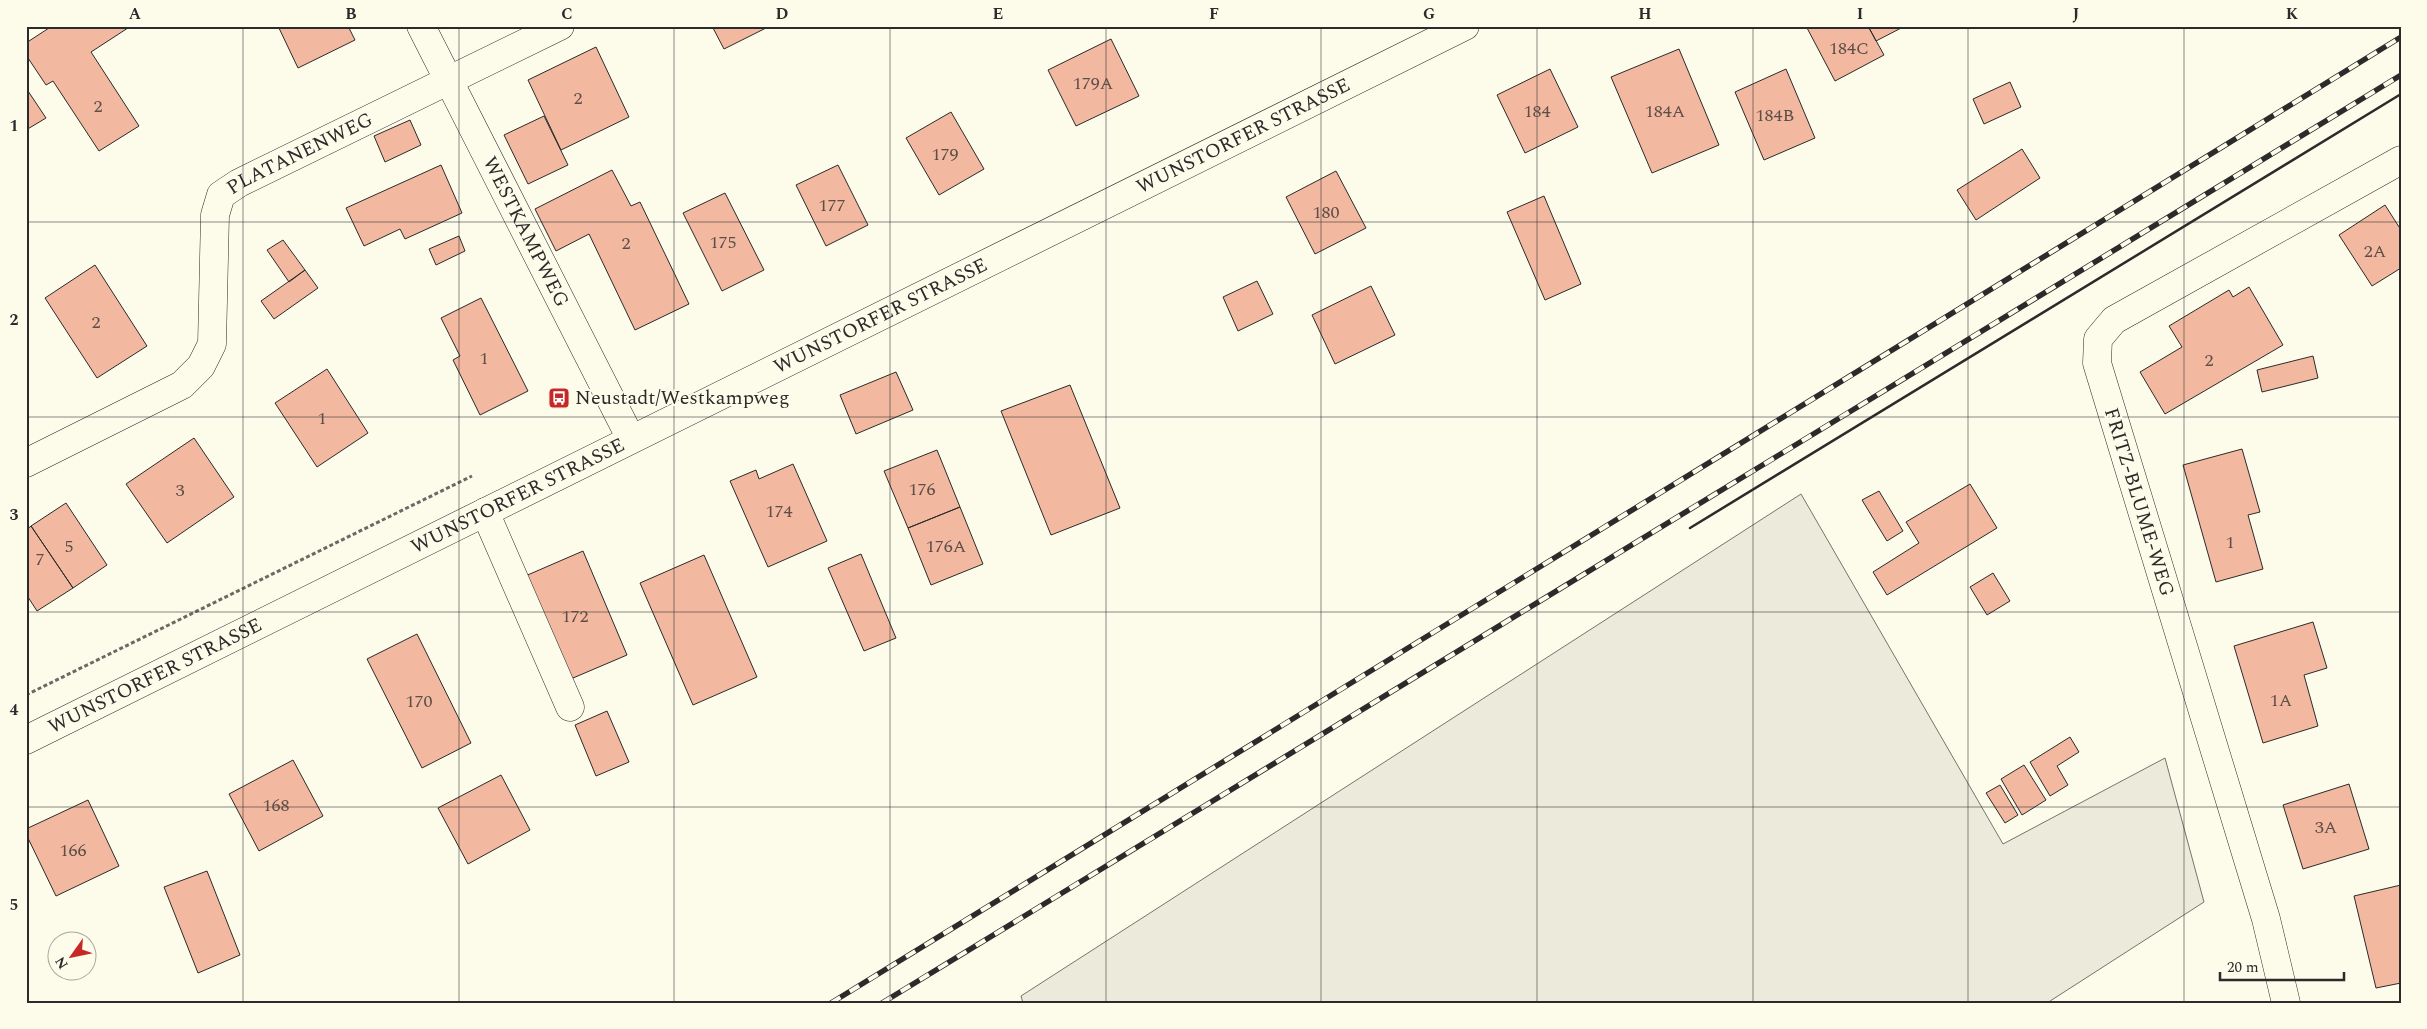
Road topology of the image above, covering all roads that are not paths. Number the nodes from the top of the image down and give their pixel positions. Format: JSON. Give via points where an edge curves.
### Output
{"nodes":[{"id":1,"x":421,"y":26,"type":"edge"},
{"id":2,"x":560,"y":26,"type":"edge"},
{"id":3,"x":1465,"y":26,"type":"edge"},
{"id":4,"x":449,"y":82,"type":"junction"},
{"id":5,"x":2401,"y":160,"type":"edge"},
{"id":6,"x":631,"y":439,"type":"junction"},
{"id":7,"x":26,"y":463,"type":"edge"},
{"id":8,"x":485,"y":512,"type":"junction"},
{"id":9,"x":570,"y":707,"type":"dead end"},
{"id":10,"x":26,"y":740,"type":"edge"},
{"id":11,"x":2286,"y":1003,"type":"edge"}],
"edges":[{"from":1,"to":4,"type":"street","name":"WESTKAMPWEG"},
{"from":2,"to":4,"type":"street","name":"PLATANENWEG"},
{"from":3,"to":6,"type":"street","name":"WUNSTORFER STRASSE"},
{"from":4,"to":6,"type":"street","name":"WESTKAMPWEG"},
{"from":4,"to":7,"type":"street","name":"PLATANENWEG","via":[[239,183],[221,195],[215,215],[212,344],[201,366],[182,385]]},
{"from":5,"to":11,"type":"street","name":"FRITZ-BLUME-WEG","via":[[2114,320],[2098,339],[2097,364],[2266,919]]},
{"from":6,"to":8,"type":"street","name":"WUNSTORFER STRASSE"},
{"from":8,"to":9,"type":"street"},
{"from":8,"to":10,"type":"street","name":"WUNSTORFER STRASSE"}]}
